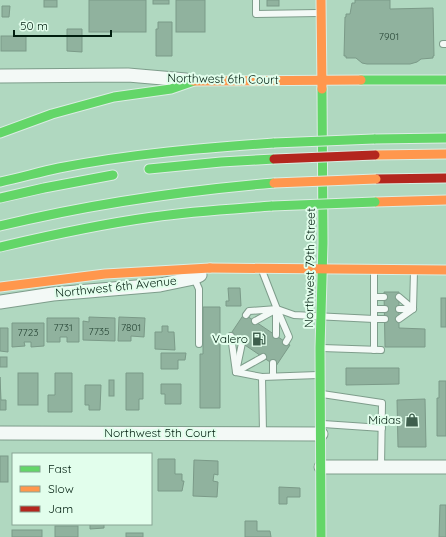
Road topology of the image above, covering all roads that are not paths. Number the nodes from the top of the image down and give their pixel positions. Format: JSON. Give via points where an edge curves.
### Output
{"nodes":[{"id":1,"x":256,"y":0,"type":"edge"},
{"id":2,"x":321,"y":0,"type":"edge"},
{"id":3,"x":321,"y":13,"type":"junction"},
{"id":4,"x":0,"y":76,"type":"edge"},
{"id":5,"x":322,"y":80,"type":"junction"},
{"id":6,"x":446,"y":80,"type":"edge"},
{"id":7,"x":194,"y":81,"type":"junction"},
{"id":8,"x":0,"y":133,"type":"edge"},
{"id":9,"x":446,"y":138,"type":"edge"},
{"id":10,"x":446,"y":154,"type":"edge"},
{"id":11,"x":140,"y":171,"type":"dead end"},
{"id":12,"x":125,"y":173,"type":"dead end"},
{"id":13,"x":446,"y":178,"type":"edge"},
{"id":14,"x":0,"y":182,"type":"edge"},
{"id":15,"x":0,"y":198,"type":"edge"},
{"id":16,"x":446,"y":200,"type":"edge"},
{"id":17,"x":0,"y":226,"type":"edge"},
{"id":18,"x":0,"y":248,"type":"edge"},
{"id":19,"x":210,"y":268,"type":"junction"},
{"id":20,"x":374,"y":269,"type":"junction"},
{"id":21,"x":261,"y":270,"type":"junction"},
{"id":22,"x":323,"y":270,"type":"junction"},
{"id":23,"x":414,"y":270,"type":"junction"},
{"id":24,"x":446,"y":270,"type":"edge"},
{"id":25,"x":194,"y":278,"type":"junction"},
{"id":26,"x":0,"y":287,"type":"edge"},
{"id":27,"x":374,"y":297,"type":"junction"},
{"id":28,"x":384,"y":297,"type":"dead end"},
{"id":29,"x":399,"y":297,"type":"dead end"},
{"id":30,"x":0,"y":302,"type":"edge"},
{"id":31,"x":276,"y":309,"type":"junction"},
{"id":32,"x":374,"y":309,"type":"junction"},
{"id":33,"x":385,"y":309,"type":"dead end"},
{"id":34,"x":399,"y":309,"type":"dead end"},
{"id":35,"x":413,"y":310,"type":"junction"},
{"id":36,"x":246,"y":315,"type":"dead end"},
{"id":37,"x":321,"y":316,"type":"junction"},
{"id":38,"x":374,"y":319,"type":"junction"},
{"id":39,"x":385,"y":319,"type":"dead end"},
{"id":40,"x":399,"y":319,"type":"dead end"},
{"id":41,"x":255,"y":321,"type":"dead end"},
{"id":42,"x":276,"y":335,"type":"dead end"},
{"id":43,"x":232,"y":336,"type":"dead end"},
{"id":44,"x":286,"y":342,"type":"dead end"},
{"id":45,"x":242,"y":343,"type":"dead end"},
{"id":46,"x":199,"y":344,"type":"dead end"},
{"id":47,"x":320,"y":348,"type":"junction"},
{"id":48,"x":263,"y":356,"type":"dead end"},
{"id":49,"x":273,"y":363,"type":"dead end"},
{"id":50,"x":236,"y":372,"type":"junction"},
{"id":51,"x":320,"y":375,"type":"junction"},
{"id":52,"x":273,"y":376,"type":"junction"},
{"id":53,"x":262,"y":377,"type":"junction"},
{"id":54,"x":321,"y":394,"type":"junction"},
{"id":55,"x":382,"y":428,"type":"junction"},
{"id":56,"x":321,"y":429,"type":"junction"},
{"id":57,"x":0,"y":433,"type":"edge"},
{"id":58,"x":263,"y":433,"type":"junction"},
{"id":59,"x":321,"y":467,"type":"junction"},
{"id":60,"x":446,"y":467,"type":"edge"},
{"id":61,"x":381,"y":468,"type":"junction"},
{"id":62,"x":321,"y":537,"type":"edge"}],
"edges":[{"from":1,"to":3,"type":"lane","via":[[256,14]]},
{"from":2,"to":3,"type":"main road","name":"Northwest 79th Street"},
{"from":3,"to":5,"type":"main road","name":"Northwest 79th Street"},
{"from":4,"to":7,"type":"street","name":"Northwest 6th Court","via":[[128,75]]},
{"from":5,"to":6,"type":"main road","name":"Northwest 6th Court"},
{"from":5,"to":7,"type":"main road","name":"Northwest 6th Court"},
{"from":5,"to":22,"type":"main road","name":"Northwest 79th Street"},
{"from":7,"to":8,"type":"main road","via":[[171,89],[114,98],[52,114]]},
{"from":9,"to":14,"type":"main road","bridge":true,"via":[[274,143],[205,148],[59,168]]},
{"from":10,"to":11,"type":"main road","bridge":true,"via":[[274,159]]},
{"from":12,"to":15,"type":"main road"},
{"from":13,"to":17,"type":"main road","bridge":true,"via":[[274,183],[135,197]]},
{"from":16,"to":18,"type":"main road","bridge":true,"via":[[209,210],[137,219],[51,235]]},
{"from":19,"to":21,"type":"main road"},
{"from":19,"to":25,"type":"street","name":"Northwest 6th Avenue"},
{"from":19,"to":26,"type":"main road","via":[[160,269],[62,278]]},
{"from":20,"to":22,"type":"main road"},
{"from":20,"to":23,"type":"main road"},
{"from":20,"to":27,"type":"lane"},
{"from":21,"to":22,"type":"main road"},
{"from":21,"to":31,"type":"lane"},
{"from":22,"to":37,"type":"main road","name":"Northwest 79th Street"},
{"from":23,"to":24,"type":"main road"},
{"from":23,"to":35,"type":"lane"},
{"from":25,"to":30,"type":"street","name":"Northwest 6th Avenue","via":[[160,285],[53,294]]},
{"from":25,"to":46,"type":"lane","via":[[198,289]]},
{"from":27,"to":28,"type":"lane"},
{"from":27,"to":32,"type":"lane"},
{"from":29,"to":35,"type":"lane"},
{"from":31,"to":36,"type":"lane","via":[[249,310]]},
{"from":31,"to":37,"type":"lane","via":[[294,315]]},
{"from":31,"to":41,"type":"lane"},
{"from":31,"to":42,"type":"lane"},
{"from":31,"to":44,"type":"lane","via":[[289,337]]},
{"from":32,"to":33,"type":"lane"},
{"from":32,"to":38,"type":"lane"},
{"from":34,"to":35,"type":"lane"},
{"from":35,"to":40,"type":"lane"},
{"from":37,"to":38,"type":"lane"},
{"from":37,"to":47,"type":"main road","name":"Northwest 79th Street"},
{"from":38,"to":39,"type":"lane"},
{"from":38,"to":47,"type":"lane","via":[[377,350]]},
{"from":43,"to":50,"type":"lane"},
{"from":45,"to":50,"type":"lane"},
{"from":47,"to":51,"type":"main road","name":"Northwest 79th Street"},
{"from":48,"to":50,"type":"lane"},
{"from":49,"to":52,"type":"lane"},
{"from":50,"to":53,"type":"lane"},
{"from":51,"to":52,"type":"lane"},
{"from":51,"to":54,"type":"main road","name":"Northwest 79th Street"},
{"from":52,"to":53,"type":"lane"},
{"from":53,"to":58,"type":"lane"},
{"from":54,"to":55,"type":"lane","via":[[382,403]]},
{"from":54,"to":56,"type":"main road","name":"Northwest 79th Street"},
{"from":55,"to":56,"type":"lane"},
{"from":55,"to":61,"type":"lane"},
{"from":56,"to":58,"type":"street","name":"Northwest 5th Court"},
{"from":56,"to":59,"type":"main road","name":"Northwest 79th Street"},
{"from":57,"to":58,"type":"street","name":"Northwest 5th Court"},
{"from":59,"to":61,"type":"street"},
{"from":59,"to":62,"type":"main road","name":"Northwest 79th Street"},
{"from":60,"to":61,"type":"street"}]}
